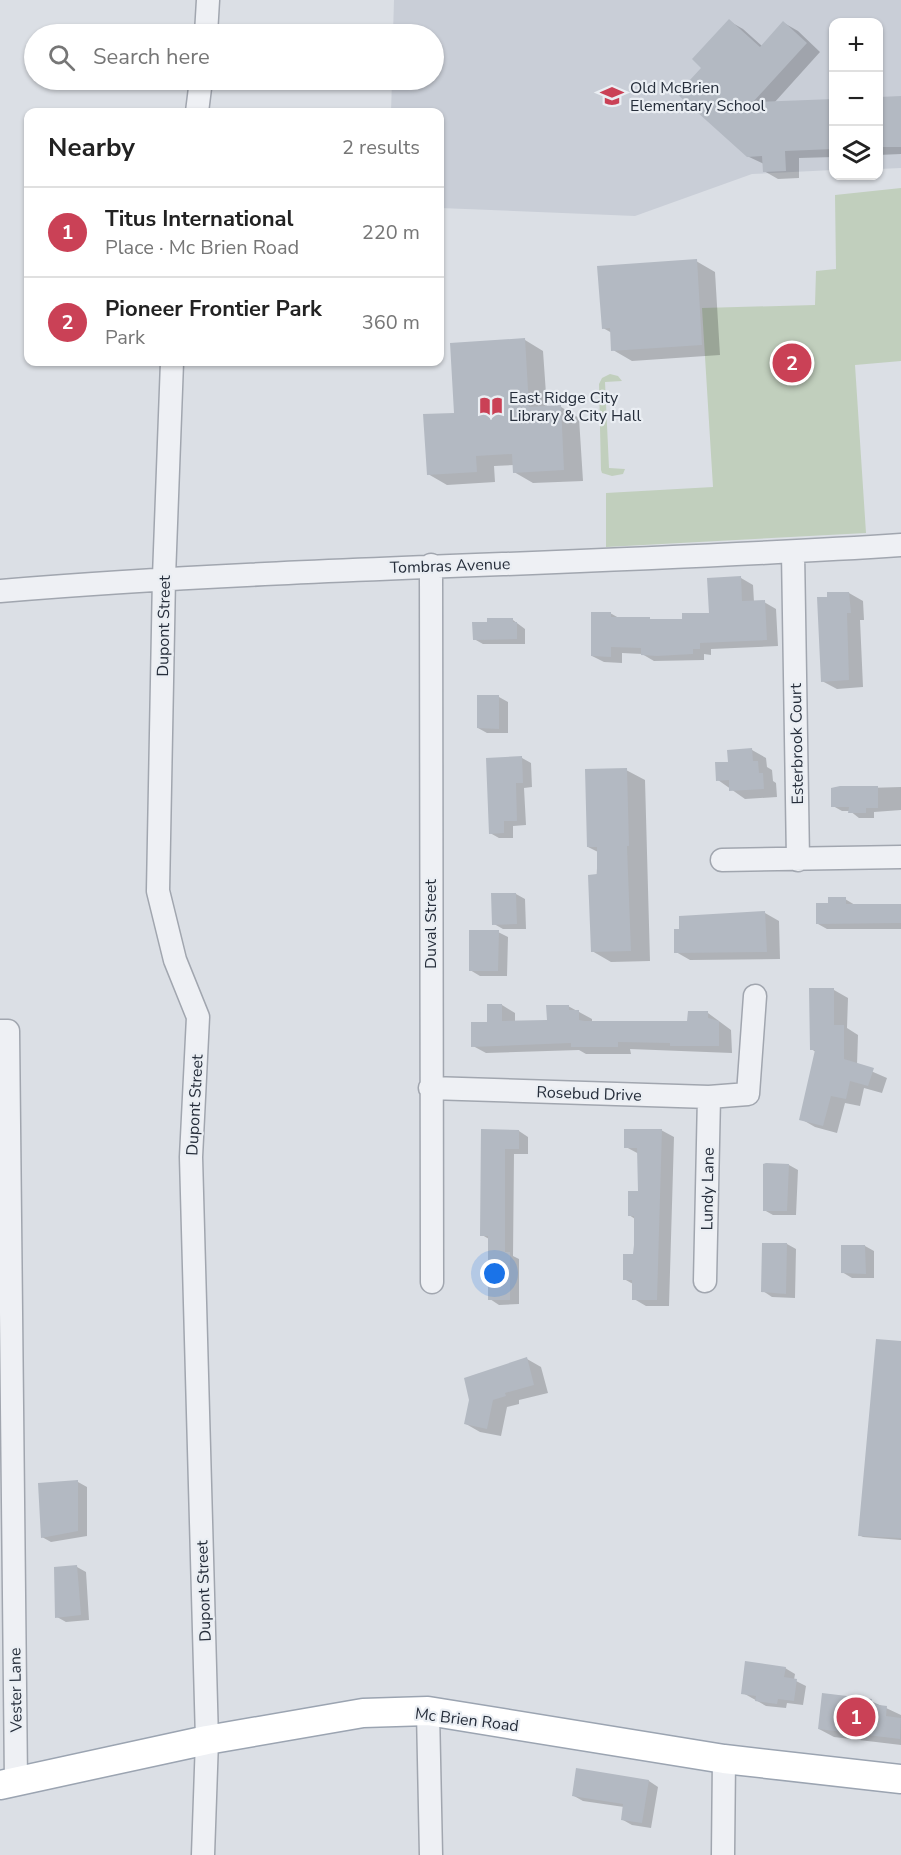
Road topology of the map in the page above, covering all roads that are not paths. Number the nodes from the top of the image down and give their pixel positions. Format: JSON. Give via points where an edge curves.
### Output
{"nodes":[{"id":1,"x":208,"y":0,"type":"edge"},
{"id":2,"x":207,"y":24,"type":"edge"},
{"id":3,"x":200,"y":90,"type":"edge"},
{"id":4,"x":198,"y":108,"type":"edge"},
{"id":5,"x":172,"y":366,"type":"edge"},
{"id":6,"x":901,"y":545,"type":"edge"},
{"id":7,"x":793,"y":552,"type":"junction"},
{"id":8,"x":431,"y":565,"type":"junction"},
{"id":9,"x":164,"y":577,"type":"junction"},
{"id":10,"x":0,"y":591,"type":"edge"},
{"id":11,"x":901,"y":857,"type":"edge"},
{"id":12,"x":722,"y":860,"type":"dead end"},
{"id":13,"x":798,"y":860,"type":"junction"},
{"id":14,"x":755,"y":996,"type":"dead end"},
{"id":15,"x":0,"y":1031,"type":"edge"},
{"id":16,"x":430,"y":1088,"type":"junction"},
{"id":17,"x":709,"y":1096,"type":"junction"},
{"id":18,"x":705,"y":1281,"type":"dead end"},
{"id":19,"x":432,"y":1282,"type":"dead end"},
{"id":20,"x":428,"y":1711,"type":"junction"},
{"id":21,"x":207,"y":1740,"type":"junction"},
{"id":22,"x":724,"y":1759,"type":"junction"},
{"id":23,"x":901,"y":1779,"type":"edge"},
{"id":24,"x":8,"y":1784,"type":"edge"},
{"id":25,"x":203,"y":1855,"type":"edge"},
{"id":26,"x":431,"y":1855,"type":"edge"},
{"id":27,"x":723,"y":1855,"type":"edge"}],
"edges":[{"from":1,"to":2,"type":"street"},
{"from":3,"to":4,"type":"street"},
{"from":5,"to":9,"type":"street","name":"Dupont Street"},
{"from":6,"to":7,"type":"street","name":"Tombras Avenue"},
{"from":7,"to":8,"type":"street","name":"Tombras Avenue"},
{"from":7,"to":13,"type":"street","name":"Esterbrook Court"},
{"from":8,"to":9,"type":"street","name":"Tombras Avenue"},
{"from":8,"to":16,"type":"street","name":"Duval Street"},
{"from":9,"to":10,"type":"street","name":"Tombras Avenue"},
{"from":9,"to":21,"type":"street","name":"Dupont Street","via":[[158,891],[175,960],[198,1017],[191,1157]]},
{"from":11,"to":13,"type":"street"},
{"from":12,"to":13,"type":"street"},
{"from":14,"to":17,"type":"street","name":"Rosebud Drive","via":[[748,1094]]},
{"from":15,"to":24,"type":"street","name":"Vester Lane","via":[[8,1031]]},
{"from":16,"to":17,"type":"street","name":"Rosebud Drive"},
{"from":16,"to":19,"type":"street","name":"Duval Street"},
{"from":17,"to":18,"type":"street","name":"Lundy Lane"},
{"from":20,"to":21,"type":"main road","name":"Mc Brien Road","via":[[363,1713]]},
{"from":20,"to":22,"type":"main road","name":"Mc Brien Road"},
{"from":20,"to":26,"type":"street"},
{"from":21,"to":24,"type":"main road","name":"Mc Brien Road"},
{"from":21,"to":25,"type":"street","name":"Dupont Street"},
{"from":22,"to":23,"type":"main road","name":"Mc Brien Road"},
{"from":22,"to":27,"type":"street"}]}
